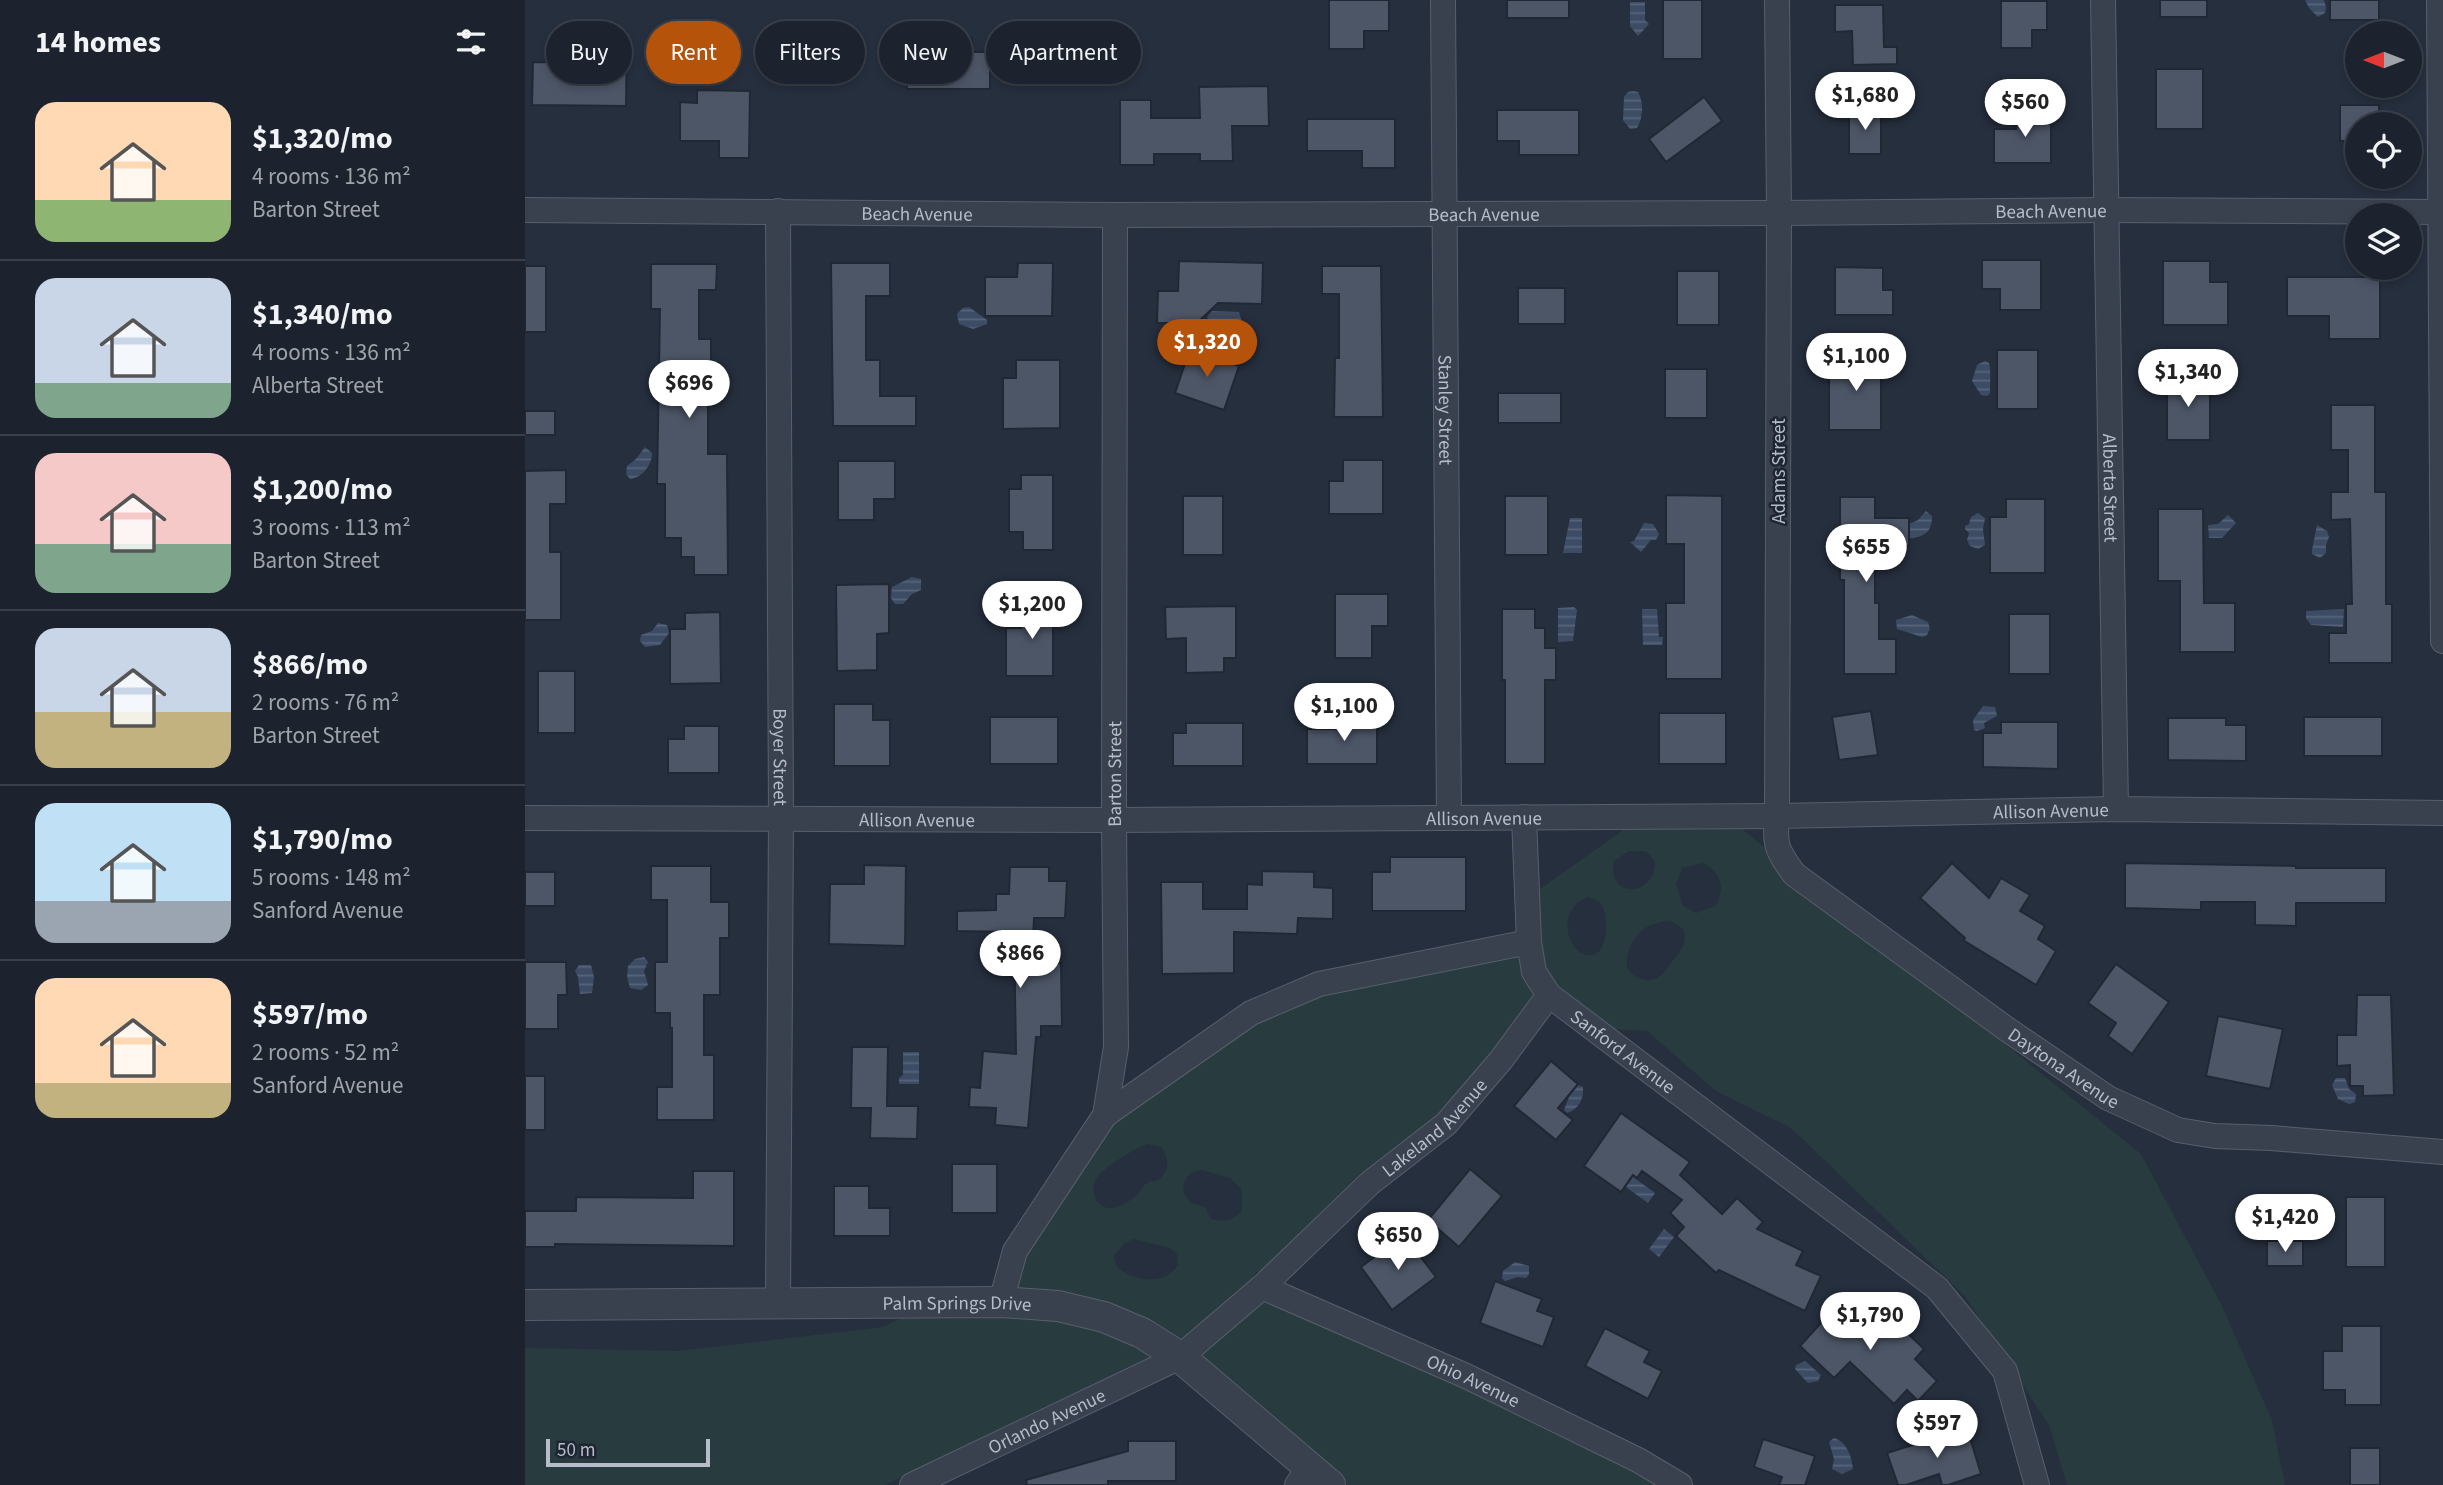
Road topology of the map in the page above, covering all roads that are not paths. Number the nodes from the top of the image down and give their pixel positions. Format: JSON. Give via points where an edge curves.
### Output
{"nodes":[{"id":1,"x":1443,"y":0,"type":"edge"},
{"id":2,"x":1777,"y":0,"type":"edge"},
{"id":3,"x":2103,"y":0,"type":"edge"},
{"id":4,"x":2439,"y":0,"type":"edge"},
{"id":5,"x":525,"y":210,"type":"edge"},
{"id":6,"x":2105,"y":210,"type":"junction"},
{"id":7,"x":778,"y":211,"type":"junction"},
{"id":8,"x":2441,"y":212,"type":"edge"},
{"id":9,"x":1445,"y":214,"type":"junction"},
{"id":10,"x":1779,"y":214,"type":"junction"},
{"id":11,"x":1115,"y":215,"type":"junction"},
{"id":12,"x":2443,"y":641,"type":"edge"},
{"id":13,"x":2116,"y":808,"type":"junction"},
{"id":14,"x":2443,"y":813,"type":"edge"},
{"id":15,"x":1777,"y":816,"type":"junction"},
{"id":16,"x":1524,"y":817,"type":"junction"},
{"id":17,"x":525,"y":818,"type":"edge"},
{"id":18,"x":781,"y":818,"type":"junction"},
{"id":19,"x":1449,"y":818,"type":"junction"},
{"id":20,"x":1114,"y":820,"type":"junction"},
{"id":21,"x":1529,"y":942,"type":"junction"},
{"id":22,"x":1549,"y":995,"type":"junction"},
{"id":23,"x":1105,"y":1115,"type":"junction"},
{"id":24,"x":2443,"y":1152,"type":"edge"},
{"id":25,"x":1262,"y":1287,"type":"junction"},
{"id":26,"x":1001,"y":1302,"type":"junction"},
{"id":27,"x":778,"y":1304,"type":"junction"},
{"id":28,"x":525,"y":1305,"type":"edge"},
{"id":29,"x":1180,"y":1357,"type":"junction"},
{"id":30,"x":1312,"y":1479,"type":"edge"},
{"id":31,"x":912,"y":1485,"type":"edge"},
{"id":32,"x":1680,"y":1485,"type":"edge"},
{"id":33,"x":2037,"y":1485,"type":"edge"}],
"edges":[{"from":1,"to":9,"type":"street","name":"Stanley Street"},
{"from":2,"to":10,"type":"street","name":"Adams Street"},
{"from":3,"to":6,"type":"street","name":"Alberta Street"},
{"from":4,"to":8,"type":"street"},
{"from":5,"to":7,"type":"street","name":"Beach Avenue"},
{"from":6,"to":8,"type":"street","name":"Beach Avenue"},
{"from":6,"to":10,"type":"street","name":"Beach Avenue"},
{"from":6,"to":13,"type":"street","name":"Alberta Street"},
{"from":7,"to":11,"type":"street","name":"Beach Avenue"},
{"from":7,"to":18,"type":"street","name":"Boyer Street"},
{"from":8,"to":12,"type":"street"},
{"from":9,"to":10,"type":"street","name":"Beach Avenue"},
{"from":9,"to":11,"type":"street","name":"Beach Avenue"},
{"from":9,"to":19,"type":"street","name":"Stanley Street"},
{"from":10,"to":15,"type":"street","name":"Adams Street"},
{"from":11,"to":20,"type":"street","name":"Barton Street"},
{"from":13,"to":14,"type":"street","name":"Allison Avenue"},
{"from":13,"to":15,"type":"street","name":"Allison Avenue"},
{"from":15,"to":16,"type":"street","name":"Allison Avenue"},
{"from":15,"to":24,"type":"street","name":"Daytona Avenue","via":[[1778,851],[1794,874],[2108,1098],[2178,1130],[2215,1136]]},
{"from":16,"to":19,"type":"street","name":"Allison Avenue"},
{"from":16,"to":21,"type":"street"},
{"from":17,"to":18,"type":"street","name":"Allison Avenue"},
{"from":18,"to":20,"type":"street","name":"Allison Avenue"},
{"from":18,"to":27,"type":"street","name":"Boyer Street"},
{"from":19,"to":20,"type":"street","name":"Allison Avenue"},
{"from":20,"to":23,"type":"street","name":"Barton Street","via":[[1116,1046]]},
{"from":21,"to":22,"type":"street","name":"Sanford Avenue","via":[[1534,972]]},
{"from":21,"to":23,"type":"street","via":[[1319,984],[1251,1013]]},
{"from":22,"to":25,"type":"street","name":"Lakeland Avenue","via":[[1446,1124],[1370,1183]]},
{"from":22,"to":33,"type":"street","name":"Sanford Avenue","via":[[1937,1288],[2005,1371]]},
{"from":23,"to":26,"type":"street","name":"Barton Street","via":[[1015,1251]]},
{"from":25,"to":29,"type":"street","name":"Lakeland Avenue"},
{"from":25,"to":32,"type":"street","name":"Ohio Avenue","via":[[1466,1377],[1639,1460]]},
{"from":26,"to":27,"type":"street","name":"Palm Springs Drive"},
{"from":26,"to":29,"type":"street","name":"Palm Springs Drive","via":[[1058,1306],[1104,1317],[1142,1333]]},
{"from":27,"to":28,"type":"street","name":"Palm Springs Drive"},
{"from":29,"to":30,"type":"street","name":"Palm Springs Drive"},
{"from":29,"to":31,"type":"street","name":"Orlando Avenue"}]}
